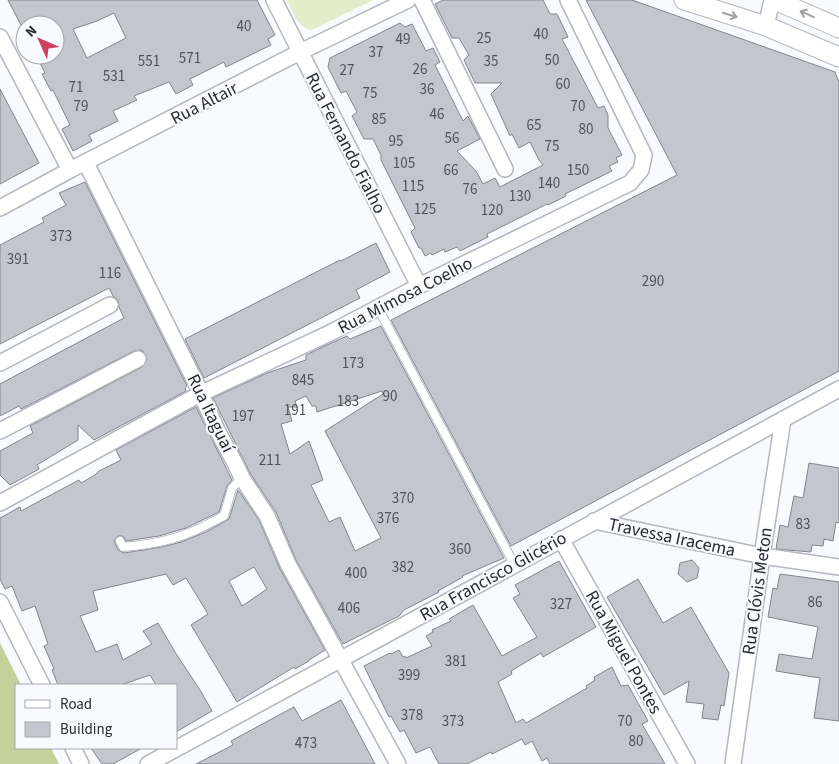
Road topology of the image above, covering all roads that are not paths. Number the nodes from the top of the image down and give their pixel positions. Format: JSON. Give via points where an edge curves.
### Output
{"nodes":[{"id":1,"x":274,"y":0,"type":"edge"},
{"id":2,"x":408,"y":0,"type":"edge"},
{"id":3,"x":422,"y":0,"type":"edge"},
{"id":4,"x":568,"y":0,"type":"edge"},
{"id":5,"x":684,"y":0,"type":"edge"},
{"id":6,"x":773,"y":0,"type":"edge"},
{"id":7,"x":766,"y":26,"type":"junction"},
{"id":8,"x":839,"y":28,"type":"edge"},
{"id":9,"x":0,"y":37,"type":"edge"},
{"id":10,"x":300,"y":52,"type":"junction"},
{"id":11,"x":839,"y":57,"type":"edge"},
{"id":12,"x":86,"y":163,"type":"junction"},
{"id":13,"x":505,"y":169,"type":"dead end"},
{"id":14,"x":70,"y":170,"type":"junction"},
{"id":15,"x":0,"y":208,"type":"edge"},
{"id":16,"x":419,"y":286,"type":"junction"},
{"id":17,"x":110,"y":305,"type":"dead end"},
{"id":18,"x":378,"y":308,"type":"junction"},
{"id":19,"x":138,"y":360,"type":"dead end"},
{"id":20,"x":0,"y":363,"type":"edge"},
{"id":21,"x":839,"y":389,"type":"edge"},
{"id":22,"x":200,"y":394,"type":"junction"},
{"id":23,"x":783,"y":419,"type":"junction"},
{"id":24,"x":0,"y":431,"type":"edge"},
{"id":25,"x":242,"y":478,"type":"junction"},
{"id":26,"x":0,"y":503,"type":"edge"},
{"id":27,"x":594,"y":521,"type":"junction"},
{"id":28,"x":561,"y":539,"type":"junction"},
{"id":29,"x":120,"y":540,"type":"dead end"},
{"id":30,"x":762,"y":556,"type":"junction"},
{"id":31,"x":514,"y":564,"type":"junction"},
{"id":32,"x":839,"y":567,"type":"edge"},
{"id":33,"x":0,"y":602,"type":"edge"},
{"id":34,"x":341,"y":660,"type":"junction"},
{"id":35,"x":41,"y":684,"type":"edge"},
{"id":36,"x":178,"y":748,"type":"edge"},
{"id":37,"x":74,"y":749,"type":"edge"},
{"id":38,"x":176,"y":749,"type":"edge"},
{"id":39,"x":81,"y":764,"type":"edge"},
{"id":40,"x":148,"y":764,"type":"edge"},
{"id":41,"x":398,"y":764,"type":"edge"},
{"id":42,"x":687,"y":764,"type":"edge"},
{"id":43,"x":733,"y":764,"type":"edge"}],
"edges":[{"from":1,"to":10,"type":"street","name":"Rua Fernando Fialho"},
{"from":2,"to":10,"type":"street","name":"Rua Altair"},
{"from":3,"to":13,"type":"street"},
{"from":4,"to":16,"type":"street","name":"Rua Mimosa Coelho","via":[[644,155],[641,170],[630,183]]},
{"from":5,"to":7,"type":"street","one_way":true},
{"from":6,"to":7,"type":"street"},
{"from":8,"to":6,"type":"street","one_way":true},
{"from":7,"to":11,"type":"street"},
{"from":9,"to":14,"type":"street"},
{"from":10,"to":12,"type":"street","name":"Rua Altair"},
{"from":10,"to":16,"type":"street","name":"Rua Fernando Fialho"},
{"from":12,"to":14,"type":"street","name":"Rua Altair"},
{"from":12,"to":22,"type":"street","name":"Rua Itaguaí"},
{"from":14,"to":15,"type":"street","name":"Rua Altair"},
{"from":16,"to":18,"type":"street","name":"Rua Mimosa Coelho"},
{"from":17,"to":20,"type":"street"},
{"from":18,"to":22,"type":"street","name":"Rua Mimosa Coelho"},
{"from":18,"to":31,"type":"lane"},
{"from":19,"to":24,"type":"street"},
{"from":21,"to":23,"type":"street","name":"Rua Francisco Glicério"},
{"from":22,"to":25,"type":"street","name":"Rua Itaguaí"},
{"from":22,"to":26,"type":"street","name":"Rua Mimosa Coelho"},
{"from":23,"to":27,"type":"street","name":"Rua Francisco Glicério"},
{"from":23,"to":30,"type":"street","name":"Rua Clóvis Meton"},
{"from":25,"to":29,"type":"lane","via":[[232,488],[224,516],[197,530],[134,546],[123,547]]},
{"from":25,"to":34,"type":"street","name":"Rua Itaguaí","via":[[260,504],[288,564]]},
{"from":27,"to":28,"type":"street","name":"Rua Francisco Glicério"},
{"from":27,"to":30,"type":"street","name":"Travessa Iracema"},
{"from":28,"to":31,"type":"street","name":"Rua Francisco Glicério"},
{"from":28,"to":42,"type":"street","name":"Rua Miguel Pontes"},
{"from":30,"to":32,"type":"street","name":"Travessa Iracema"},
{"from":30,"to":43,"type":"street","name":"Rua Clóvis Meton"},
{"from":31,"to":34,"type":"street","name":"Rua Francisco Glicério"},
{"from":33,"to":35,"type":"street"},
{"from":34,"to":36,"type":"street","name":"Rua Francisco Glicério"},
{"from":34,"to":41,"type":"street","name":"Rua Itaguaí"},
{"from":37,"to":39,"type":"street"},
{"from":38,"to":40,"type":"street","name":"Rua Francisco Glicério"}]}
